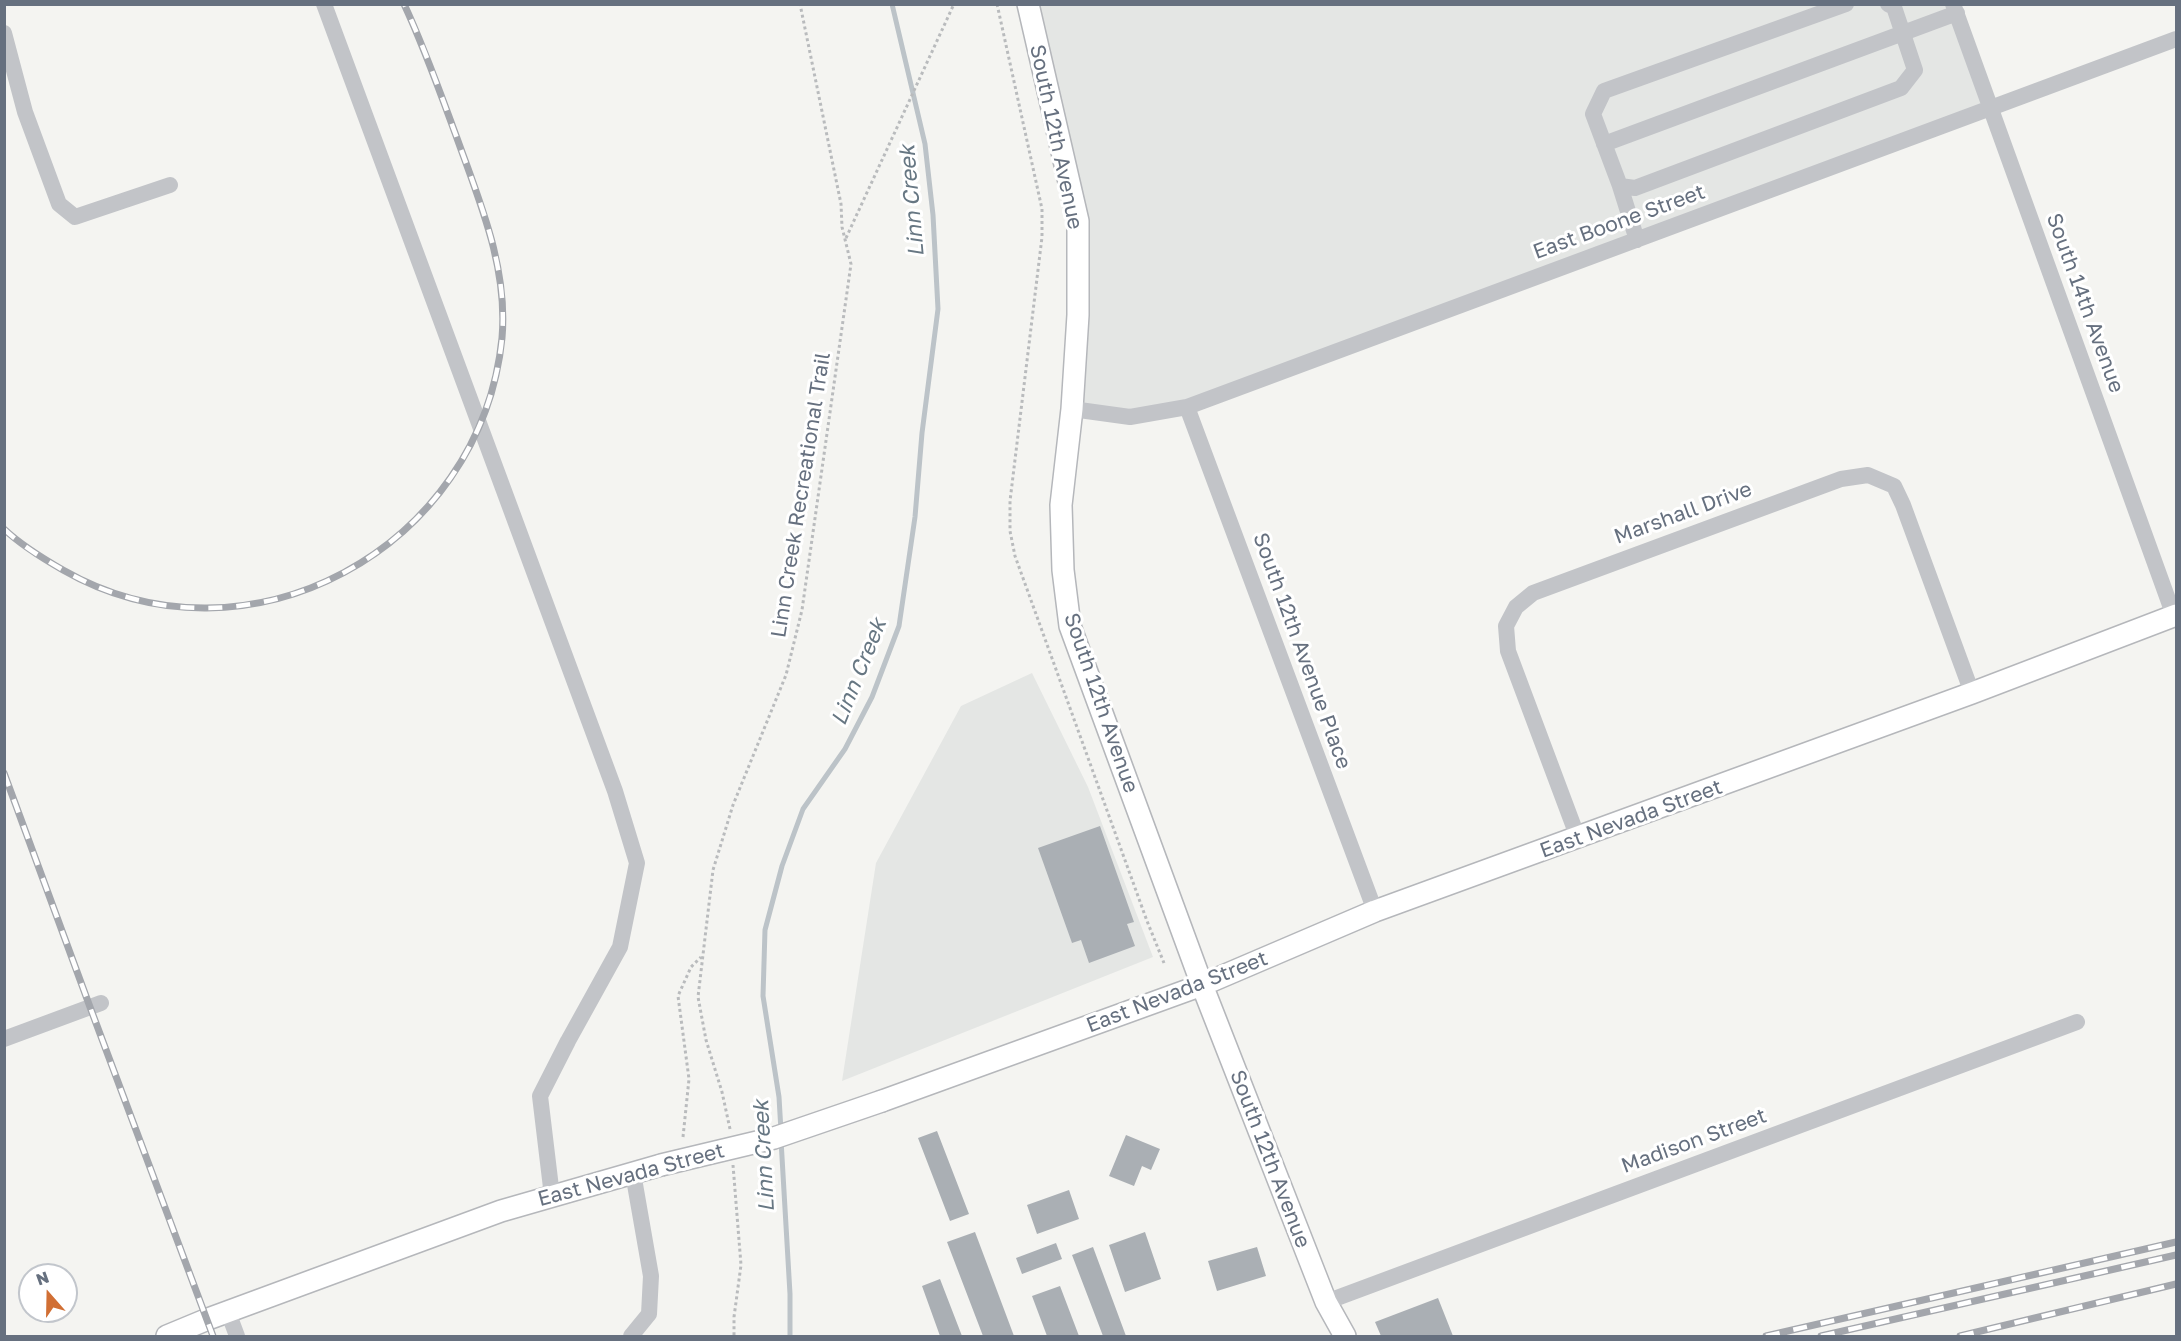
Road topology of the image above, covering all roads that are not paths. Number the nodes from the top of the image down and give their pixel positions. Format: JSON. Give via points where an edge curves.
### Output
{"nodes":[{"id":1,"x":324,"y":4,"type":"edge"},
{"id":2,"x":1028,"y":4,"type":"edge"},
{"id":3,"x":1846,"y":4,"type":"edge"},
{"id":4,"x":1888,"y":4,"type":"edge"},
{"id":5,"x":1955,"y":9,"type":"edge"},
{"id":6,"x":4,"y":33,"type":"edge"},
{"id":7,"x":1902,"y":34,"type":"junction"},
{"id":8,"x":2176,"y":39,"type":"edge"},
{"id":9,"x":1991,"y":108,"type":"junction"},
{"id":10,"x":1604,"y":144,"type":"junction"},
{"id":11,"x":170,"y":185,"type":"dead end"},
{"id":12,"x":1620,"y":186,"type":"junction"},
{"id":13,"x":1637,"y":240,"type":"junction"},
{"id":14,"x":1187,"y":407,"type":"junction"},
{"id":15,"x":1072,"y":409,"type":"junction"},
{"id":16,"x":2175,"y":615,"type":"edge"},
{"id":17,"x":1972,"y":693,"type":"junction"},
{"id":18,"x":1578,"y":838,"type":"junction"},
{"id":19,"x":1375,"y":911,"type":"junction"},
{"id":20,"x":1202,"y":985,"type":"junction"},
{"id":21,"x":101,"y":1003,"type":"dead end"},
{"id":22,"x":2077,"y":1022,"type":"dead end"},
{"id":23,"x":4,"y":1039,"type":"edge"},
{"id":24,"x":633,"y":1173,"type":"junction"},
{"id":25,"x":552,"y":1196,"type":"junction"},
{"id":26,"x":1326,"y":1302,"type":"junction"},
{"id":27,"x":228,"y":1312,"type":"junction"},
{"id":28,"x":167,"y":1336,"type":"edge"},
{"id":29,"x":237,"y":1336,"type":"edge"},
{"id":30,"x":631,"y":1336,"type":"edge"},
{"id":31,"x":1333,"y":1336,"type":"edge"},
{"id":32,"x":1345,"y":1336,"type":"edge"}],
"edges":[{"from":1,"to":25,"type":"street","via":[[615,791],[637,863],[620,947],[540,1096]]},
{"from":2,"to":15,"type":"main road","name":"South 12th Avenue","via":[[1078,221]]},
{"from":3,"to":10,"type":"street","via":[[1604,91],[1593,114]]},
{"from":4,"to":7,"type":"street","via":[[1894,7]]},
{"from":5,"to":7,"type":"street"},
{"from":5,"to":9,"type":"street","name":"South 14th Avenue"},
{"from":6,"to":11,"type":"street","via":[[26,112],[59,204],[75,217]]},
{"from":7,"to":10,"type":"street"},
{"from":7,"to":12,"type":"street","via":[[1915,70],[1901,88],[1635,188]]},
{"from":8,"to":9,"type":"street","name":"East Boone Street"},
{"from":9,"to":13,"type":"street","name":"East Boone Street"},
{"from":9,"to":16,"type":"street","name":"South 14th Avenue"},
{"from":10,"to":12,"type":"street"},
{"from":12,"to":13,"type":"street"},
{"from":13,"to":14,"type":"street","name":"East Boone Street"},
{"from":14,"to":15,"type":"street","name":"East Boone Street","via":[[1130,417]]},
{"from":14,"to":19,"type":"street","name":"South 12th Avenue Place"},
{"from":15,"to":20,"type":"main road","name":"South 12th Avenue","via":[[1061,505],[1070,626]]},
{"from":16,"to":17,"type":"main road","name":"East Nevada Street"},
{"from":17,"to":18,"type":"main road","name":"East Nevada Street"},
{"from":17,"to":18,"type":"street","name":"Marshall Drive","via":[[1894,486],[1868,475],[1840,479],[1533,593],[1516,607],[1506,626],[1508,651]]},
{"from":18,"to":19,"type":"main road","name":"East Nevada Street"},
{"from":19,"to":20,"type":"main road","name":"East Nevada Street"},
{"from":20,"to":24,"type":"main road","name":"East Nevada Street","bridge":true,"via":[[774,1138]]},
{"from":20,"to":26,"type":"main road","name":"South 12th Avenue"},
{"from":21,"to":23,"type":"street"},
{"from":22,"to":26,"type":"street","name":"Madison Street"},
{"from":24,"to":25,"type":"main road","name":"East Nevada Street"},
{"from":24,"to":30,"type":"street","via":[[651,1276],[649,1314]]},
{"from":25,"to":27,"type":"main road","name":"East Nevada Street","via":[[501,1211]]},
{"from":26,"to":31,"type":"main road","name":"South 12th Avenue"},
{"from":26,"to":32,"type":"main road","name":"South 12th Avenue"},
{"from":27,"to":28,"type":"main road","name":"East Nevada Street"},
{"from":27,"to":29,"type":"street"}]}
